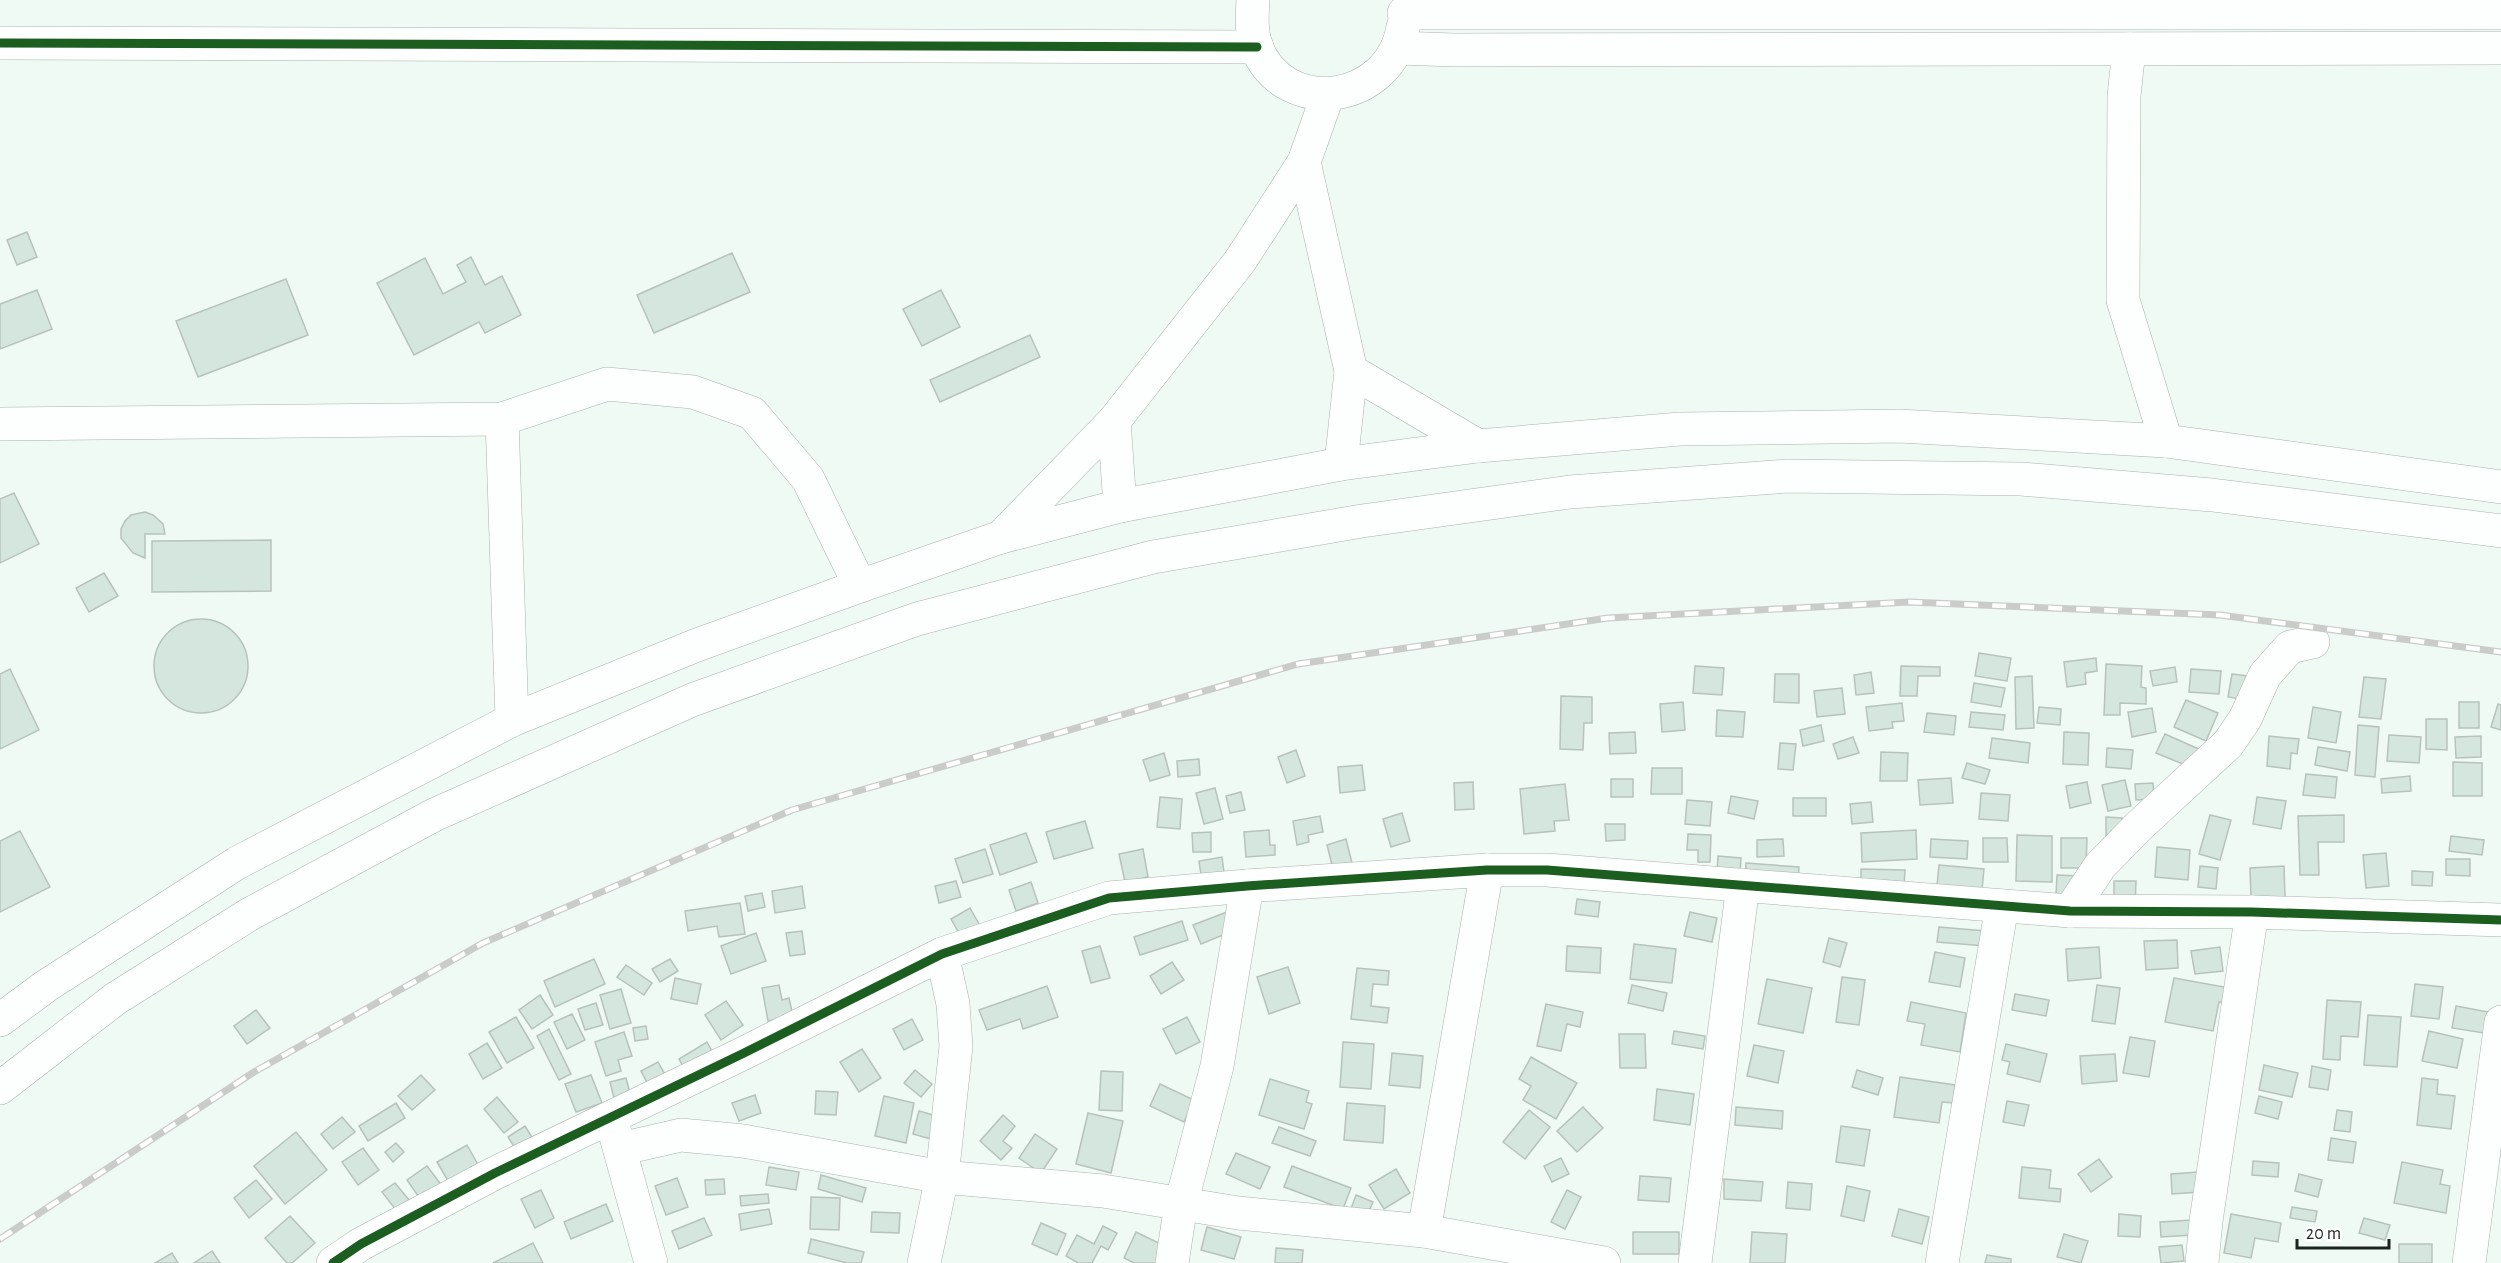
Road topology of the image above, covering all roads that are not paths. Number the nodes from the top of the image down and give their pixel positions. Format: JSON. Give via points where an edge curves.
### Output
{"nodes":[{"id":1,"x":1253,"y":0,"type":"edge"},
{"id":2,"x":1402,"y":7,"type":"edge"},
{"id":3,"x":2501,"y":13,"type":"edge"},
{"id":4,"x":0,"y":44,"type":"edge"},
{"id":5,"x":1257,"y":47,"type":"junction"},
{"id":6,"x":1397,"y":48,"type":"junction"},
{"id":7,"x":2501,"y":48,"type":"edge"},
{"id":8,"x":2129,"y":49,"type":"junction"},
{"id":9,"x":1328,"y":94,"type":"junction"},
{"id":10,"x":1304,"y":162,"type":"junction"},
{"id":11,"x":1352,"y":371,"type":"junction"},
{"id":12,"x":502,"y":419,"type":"junction"},
{"id":13,"x":1114,"y":421,"type":"junction"},
{"id":14,"x":0,"y":424,"type":"edge"},
{"id":15,"x":2166,"y":441,"type":"junction"},
{"id":16,"x":1478,"y":446,"type":"junction"},
{"id":17,"x":1341,"y":464,"type":"junction"},
{"id":18,"x":2501,"y":487,"type":"edge"},
{"id":19,"x":1120,"y":506,"type":"junction"},
{"id":20,"x":2501,"y":531,"type":"edge"},
{"id":21,"x":1001,"y":537,"type":"junction"},
{"id":22,"x":860,"y":586,"type":"junction"},
{"id":23,"x":2313,"y":642,"type":"dead end"},
{"id":24,"x":512,"y":720,"type":"junction"},
{"id":25,"x":1487,"y":870,"type":"junction"},
{"id":26,"x":1743,"y":885,"type":"junction"},
{"id":27,"x":1247,"y":886,"type":"junction"},
{"id":28,"x":2002,"y":906,"type":"junction"},
{"id":29,"x":2070,"y":911,"type":"junction"},
{"id":30,"x":2252,"y":912,"type":"junction"},
{"id":31,"x":2501,"y":920,"type":"edge"},
{"id":32,"x":942,"y":954,"type":"junction"},
{"id":33,"x":0,"y":1020,"type":"edge"},
{"id":34,"x":2501,"y":1022,"type":"edge"},
{"id":35,"x":0,"y":1088,"type":"edge"},
{"id":36,"x":610,"y":1116,"type":"junction"},
{"id":37,"x":620,"y":1149,"type":"junction"},
{"id":38,"x":942,"y":1177,"type":"junction"},
{"id":39,"x":1181,"y":1204,"type":"junction"},
{"id":40,"x":1424,"y":1231,"type":"junction"},
{"id":41,"x":362,"y":1253,"type":"edge"},
{"id":42,"x":333,"y":1263,"type":"edge"},
{"id":43,"x":651,"y":1263,"type":"edge"},
{"id":44,"x":924,"y":1263,"type":"edge"},
{"id":45,"x":1172,"y":1263,"type":"edge"},
{"id":46,"x":1604,"y":1263,"type":"edge"},
{"id":47,"x":1695,"y":1263,"type":"edge"},
{"id":48,"x":1942,"y":1263,"type":"edge"},
{"id":49,"x":2202,"y":1263,"type":"edge"},
{"id":50,"x":2469,"y":1263,"type":"edge"}],
"edges":[{"from":1,"to":5,"type":"main road","via":[[1251,24]]},
{"from":2,"to":3,"type":"main road"},
{"from":2,"to":6,"type":"main road","via":[[1403,30]]},
{"from":4,"to":5,"type":"main road"},
{"from":5,"to":9,"type":"main road","via":[[1285,81],[1305,91]]},
{"from":6,"to":8,"type":"main road"},
{"from":6,"to":9,"type":"main road","via":[[1371,81],[1350,91]]},
{"from":7,"to":8,"type":"main road"},
{"from":8,"to":15,"type":"main road","via":[[2124,96],[2123,300]]},
{"from":9,"to":10,"type":"main road"},
{"from":10,"to":11,"type":"main road"},
{"from":10,"to":13,"type":"main road","via":[[1240,261]]},
{"from":11,"to":16,"type":"main road"},
{"from":11,"to":17,"type":"main road"},
{"from":12,"to":14,"type":"main road"},
{"from":12,"to":22,"type":"main road","via":[[607,384],[693,392],[752,412],[807,478]]},
{"from":12,"to":24,"type":"main road"},
{"from":13,"to":19,"type":"main road"},
{"from":13,"to":21,"type":"main road"},
{"from":15,"to":16,"type":"main road","via":[[1899,426],[1680,429]]},
{"from":15,"to":18,"type":"main road"},
{"from":16,"to":17,"type":"main road"},
{"from":17,"to":19,"type":"main road"},
{"from":19,"to":21,"type":"main road"},
{"from":20,"to":35,"type":"main road","via":[[2212,495],[2021,478],[1788,476],[1570,492],[1362,521],[1153,557],[917,619],[692,700],[434,814],[250,914],[115,999]]},
{"from":21,"to":22,"type":"main road"},
{"from":22,"to":24,"type":"main road","via":[[697,645]]},
{"from":23,"to":29,"type":"main road","via":[[2290,647],[2265,675],[2245,719],[2228,744],[2100,866]]},
{"from":24,"to":33,"type":"main road","via":[[237,863]]},
{"from":25,"to":26,"type":"main road","via":[[1547,870]]},
{"from":25,"to":27,"type":"main road"},
{"from":25,"to":40,"type":"main road"},
{"from":26,"to":28,"type":"main road"},
{"from":26,"to":47,"type":"main road"},
{"from":27,"to":32,"type":"main road","via":[[1109,898]]},
{"from":27,"to":39,"type":"main road","via":[[1217,1066]]},
{"from":28,"to":29,"type":"main road"},
{"from":28,"to":48,"type":"main road"},
{"from":29,"to":30,"type":"main road"},
{"from":30,"to":31,"type":"main road"},
{"from":30,"to":49,"type":"main road"},
{"from":32,"to":36,"type":"main road"},
{"from":32,"to":38,"type":"main road","via":[[953,1005],[956,1046]]},
{"from":34,"to":50,"type":"main road"},
{"from":36,"to":37,"type":"main road"},
{"from":36,"to":41,"type":"main road","via":[[495,1173]]},
{"from":37,"to":38,"type":"main road","via":[[681,1136],[722,1139]]},
{"from":37,"to":43,"type":"main road"},
{"from":38,"to":39,"type":"main road","via":[[1103,1191]]},
{"from":38,"to":44,"type":"main road"},
{"from":39,"to":40,"type":"main road"},
{"from":39,"to":45,"type":"main road"},
{"from":40,"to":46,"type":"main road"},
{"from":41,"to":42,"type":"main road"}]}
